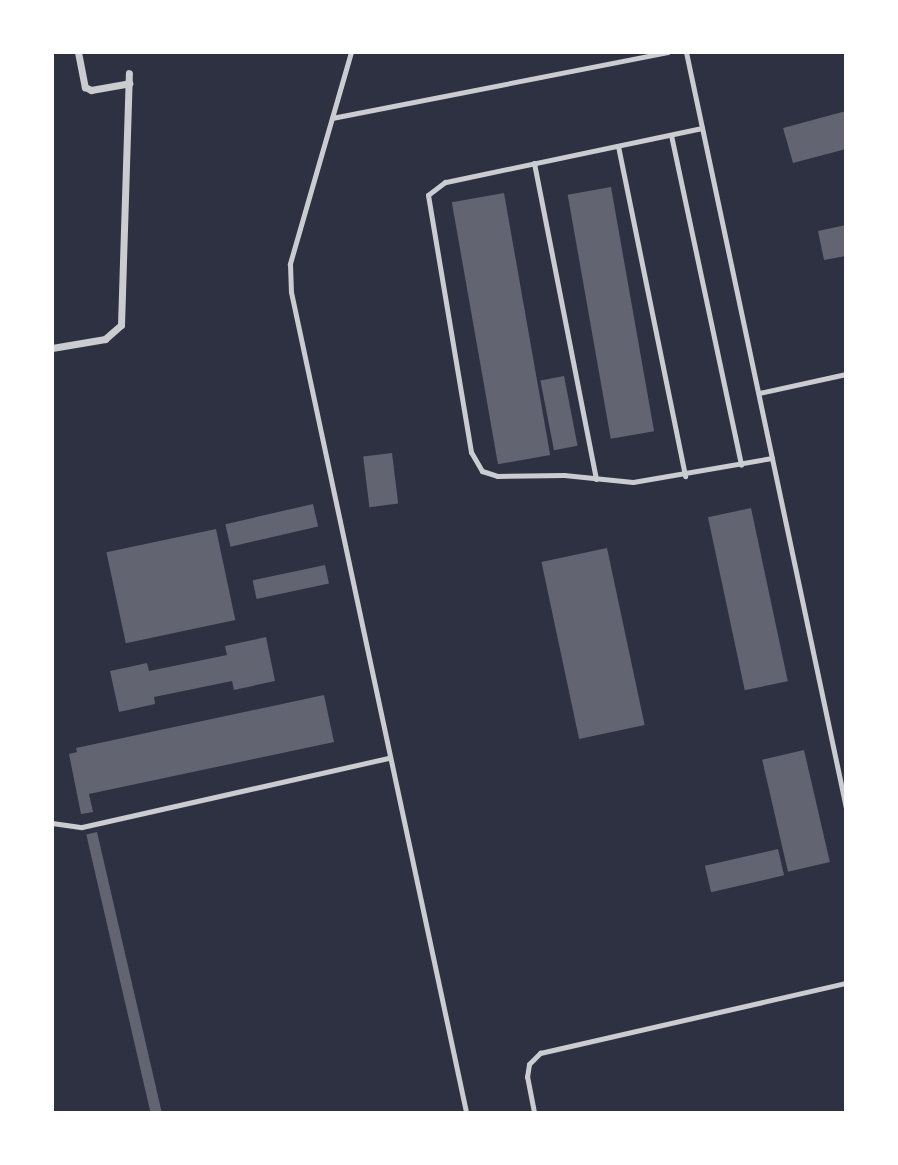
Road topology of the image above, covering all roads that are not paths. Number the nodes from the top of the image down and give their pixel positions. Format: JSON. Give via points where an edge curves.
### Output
{"nodes":[{"id":1,"x":78,"y":52,"type":"edge"},
{"id":2,"x":351,"y":52,"type":"edge"},
{"id":3,"x":668,"y":52,"type":"edge"},
{"id":4,"x":686,"y":52,"type":"edge"},
{"id":5,"x":130,"y":73,"type":"dead end"},
{"id":6,"x":129,"y":83,"type":"junction"},
{"id":7,"x":332,"y":118,"type":"junction"},
{"id":8,"x":702,"y":128,"type":"junction"},
{"id":9,"x":671,"y":135,"type":"junction"},
{"id":10,"x":618,"y":146,"type":"junction"},
{"id":11,"x":534,"y":163,"type":"junction"},
{"id":12,"x":52,"y":348,"type":"edge"},
{"id":13,"x":845,"y":374,"type":"edge"},
{"id":14,"x":759,"y":393,"type":"junction"},
{"id":15,"x":772,"y":458,"type":"junction"},
{"id":16,"x":741,"y":465,"type":"junction"},
{"id":17,"x":685,"y":476,"type":"junction"},
{"id":18,"x":596,"y":479,"type":"junction"},
{"id":19,"x":388,"y":758,"type":"junction"},
{"id":20,"x":845,"y":808,"type":"edge"},
{"id":21,"x":52,"y":822,"type":"edge"},
{"id":22,"x":845,"y":983,"type":"edge"},
{"id":23,"x":467,"y":1112,"type":"edge"},
{"id":24,"x":534,"y":1112,"type":"edge"}],
"edges":[{"from":1,"to":6,"type":"street","via":[[85,87],[91,90]]},
{"from":2,"to":7,"type":"lane"},
{"from":3,"to":7,"type":"lane"},
{"from":4,"to":8,"type":"lane"},
{"from":5,"to":6,"type":"street"},
{"from":6,"to":12,"type":"street","via":[[121,325],[105,339]]},
{"from":7,"to":19,"type":"lane","via":[[290,264],[291,292]]},
{"from":8,"to":9,"type":"lane"},
{"from":8,"to":14,"type":"lane"},
{"from":9,"to":10,"type":"lane"},
{"from":9,"to":16,"type":"lane"},
{"from":10,"to":11,"type":"lane"},
{"from":10,"to":17,"type":"lane"},
{"from":11,"to":18,"type":"lane"},
{"from":11,"to":18,"type":"lane","via":[[445,181],[428,195],[471,452],[482,471],[497,476]]},
{"from":13,"to":14,"type":"lane"},
{"from":14,"to":15,"type":"lane"},
{"from":15,"to":16,"type":"lane"},
{"from":15,"to":20,"type":"lane"},
{"from":16,"to":17,"type":"lane"},
{"from":17,"to":18,"type":"lane","via":[[633,482]]},
{"from":19,"to":21,"type":"lane","via":[[82,827]]},
{"from":19,"to":23,"type":"lane"},
{"from":22,"to":24,"type":"lane","via":[[540,1053],[529,1064],[527,1077]]}]}
